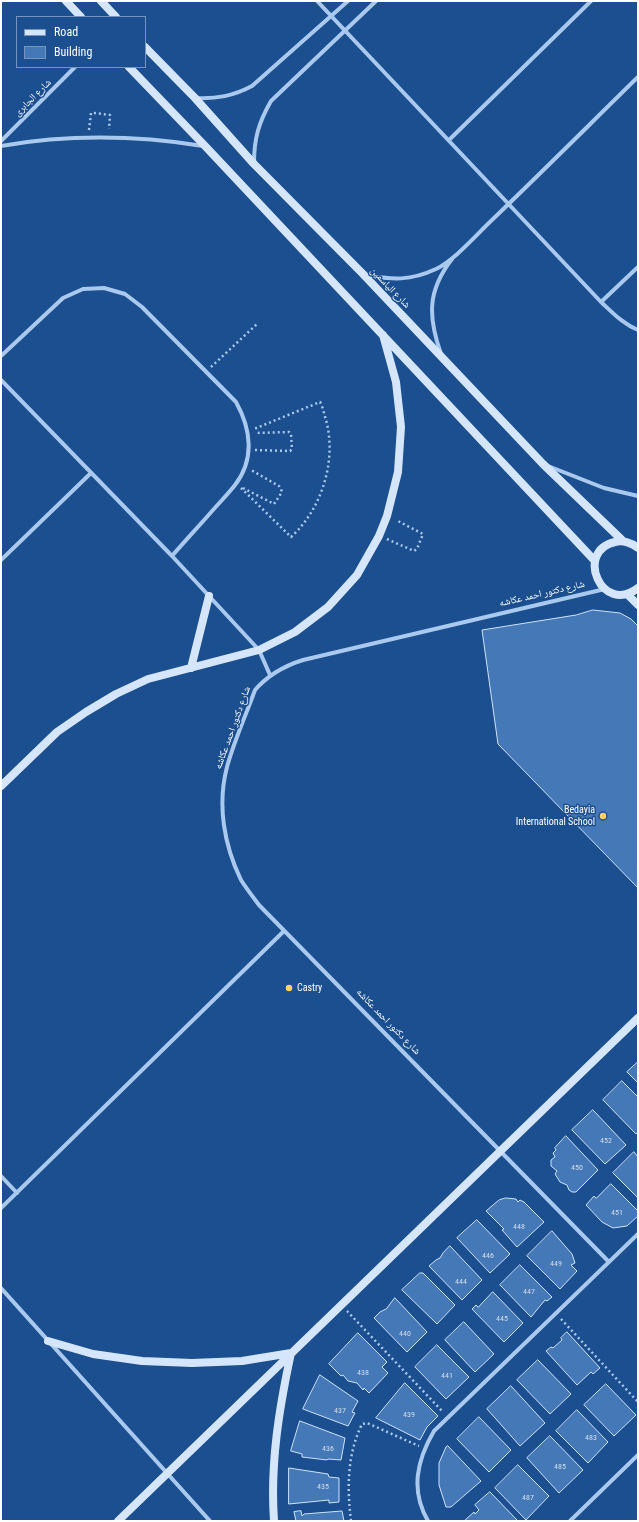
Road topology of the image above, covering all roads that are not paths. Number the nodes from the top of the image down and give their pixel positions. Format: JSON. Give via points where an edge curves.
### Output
{"nodes":[{"id":1,"x":66,"y":1,"type":"edge"},
{"id":2,"x":101,"y":1,"type":"edge"},
{"id":3,"x":317,"y":1,"type":"edge"},
{"id":4,"x":348,"y":1,"type":"edge"},
{"id":5,"x":376,"y":1,"type":"edge"},
{"id":6,"x":591,"y":1,"type":"edge"},
{"id":7,"x":80,"y":16,"type":"edge"},
{"id":8,"x":115,"y":16,"type":"edge"},
{"id":9,"x":332,"y":17,"type":"junction"},
{"id":10,"x":345,"y":31,"type":"junction"},
{"id":11,"x":146,"y":48,"type":"edge"},
{"id":12,"x":74,"y":68,"type":"edge"},
{"id":13,"x":129,"y":68,"type":"edge"},
{"id":14,"x":638,"y":77,"type":"edge"},
{"id":15,"x":195,"y":98,"type":"junction"},
{"id":16,"x":448,"y":140,"type":"junction"},
{"id":17,"x":1,"y":141,"type":"edge"},
{"id":18,"x":1,"y":146,"type":"edge"},
{"id":19,"x":206,"y":147,"type":"junction"},
{"id":20,"x":254,"y":164,"type":"junction"},
{"id":21,"x":509,"y":204,"type":"junction"},
{"id":22,"x":456,"y":254,"type":"junction"},
{"id":23,"x":638,"y":267,"type":"edge"},
{"id":24,"x":363,"y":274,"type":"junction"},
{"id":25,"x":601,"y":302,"type":"junction"},
{"id":26,"x":638,"y":330,"type":"edge"},
{"id":27,"x":382,"y":334,"type":"junction"},
{"id":28,"x":1,"y":356,"type":"edge"},
{"id":29,"x":443,"y":358,"type":"junction"},
{"id":30,"x":1,"y":380,"type":"edge"},
{"id":31,"x":543,"y":464,"type":"junction"},
{"id":32,"x":91,"y":473,"type":"junction"},
{"id":33,"x":638,"y":496,"type":"edge"},
{"id":34,"x":623,"y":542,"type":"junction"},
{"id":35,"x":638,"y":548,"type":"edge"},
{"id":36,"x":172,"y":556,"type":"junction"},
{"id":37,"x":1,"y":560,"type":"edge"},
{"id":38,"x":595,"y":561,"type":"junction"},
{"id":39,"x":638,"y":588,"type":"edge"},
{"id":40,"x":605,"y":589,"type":"junction"},
{"id":41,"x":627,"y":594,"type":"junction"},
{"id":42,"x":209,"y":596,"type":"junction"},
{"id":43,"x":638,"y":605,"type":"edge"},
{"id":44,"x":259,"y":650,"type":"junction"},
{"id":45,"x":191,"y":668,"type":"junction"},
{"id":46,"x":270,"y":675,"type":"junction"},
{"id":47,"x":1,"y":786,"type":"edge"},
{"id":48,"x":284,"y":931,"type":"junction"},
{"id":49,"x":638,"y":1018,"type":"edge"},
{"id":50,"x":500,"y":1151,"type":"junction"},
{"id":51,"x":1,"y":1176,"type":"edge"},
{"id":52,"x":17,"y":1192,"type":"junction"},
{"id":53,"x":1,"y":1208,"type":"edge"},
{"id":54,"x":638,"y":1234,"type":"edge"},
{"id":55,"x":609,"y":1262,"type":"junction"},
{"id":56,"x":1,"y":1288,"type":"edge"},
{"id":57,"x":48,"y":1341,"type":"junction"},
{"id":58,"x":291,"y":1353,"type":"junction"},
{"id":59,"x":638,"y":1455,"type":"edge"},
{"id":60,"x":167,"y":1472,"type":"junction"},
{"id":61,"x":118,"y":1521,"type":"edge"},
{"id":62,"x":210,"y":1521,"type":"edge"},
{"id":63,"x":274,"y":1521,"type":"edge"},
{"id":64,"x":428,"y":1521,"type":"edge"},
{"id":65,"x":570,"y":1521,"type":"edge"}],
"edges":[{"from":1,"to":7,"type":"street"},
{"from":2,"to":8,"type":"street"},
{"from":3,"to":9,"type":"street"},
{"from":4,"to":9,"type":"street"},
{"from":5,"to":10,"type":"street"},
{"from":6,"to":16,"type":"street"},
{"from":9,"to":10,"type":"street"},
{"from":9,"to":15,"type":"street","via":[[252,86],[225,97]]},
{"from":10,"to":16,"type":"street"},
{"from":10,"to":20,"type":"street","via":[[271,101],[257,131]]},
{"from":11,"to":15,"type":"street","name":"شارع الياسمين"},
{"from":12,"to":17,"type":"street","name":"شارع الجابرى"},
{"from":13,"to":19,"type":"street"},
{"from":14,"to":21,"type":"street"},
{"from":15,"to":20,"type":"street","name":"شارع الياسمين"},
{"from":16,"to":21,"type":"street"},
{"from":18,"to":19,"type":"street","via":[[57,138],[109,136],[154,139]]},
{"from":19,"to":27,"type":"street"},
{"from":20,"to":24,"type":"street","name":"شارع الياسمين"},
{"from":21,"to":22,"type":"street"},
{"from":21,"to":25,"type":"street"},
{"from":22,"to":24,"type":"street","via":[[438,268],[413,278],[388,279]]},
{"from":22,"to":29,"type":"street","via":[[442,272],[434,292],[431,314]]},
{"from":23,"to":25,"type":"street"},
{"from":24,"to":29,"type":"street","name":"شارع الياسمين"},
{"from":25,"to":26,"type":"street","via":[[617,318]]},
{"from":27,"to":38,"type":"street"},
{"from":27,"to":44,"type":"street","via":[[396,382],[401,427],[398,472],[387,516],[358,575],[328,607],[295,632]]},
{"from":28,"to":36,"type":"street","via":[[63,298],[83,289],[104,288],[125,294],[142,307],[236,402],[244,416],[248,432],[249,450],[245,467],[236,484]]},
{"from":29,"to":31,"type":"street","name":"شارع الياسمين"},
{"from":30,"to":32,"type":"street"},
{"from":31,"to":33,"type":"street","via":[[604,488]]},
{"from":31,"to":34,"type":"street","name":"شارع الياسمين"},
{"from":32,"to":36,"type":"street"},
{"from":32,"to":37,"type":"street"},
{"from":34,"to":35,"type":"street"},
{"from":34,"to":38,"type":"street","via":[[609,544],[598,554]]},
{"from":36,"to":42,"type":"street"},
{"from":38,"to":40,"type":"street","via":[[597,579]]},
{"from":39,"to":41,"type":"street"},
{"from":40,"to":41,"type":"street","via":[[616,594]]},
{"from":40,"to":46,"type":"street","name":"شارع دكتور احمد عكاشه","via":[[303,660]]},
{"from":41,"to":43,"type":"street"},
{"from":42,"to":44,"type":"street"},
{"from":42,"to":45,"type":"street"},
{"from":44,"to":45,"type":"street"},
{"from":44,"to":46,"type":"street"},
{"from":45,"to":47,"type":"street","via":[[148,679],[86,712],[57,732]]},
{"from":46,"to":48,"type":"street","name":"شارع دكتور احمد عكاشه","via":[[255,690],[227,768],[222,796],[223,826],[230,854],[242,881],[258,905]]},
{"from":48,"to":50,"type":"street","name":"شارع دكتور احمد عكاشه"},
{"from":48,"to":52,"type":"street"},
{"from":49,"to":50,"type":"street"},
{"from":50,"to":55,"type":"street","name":"شارع دكتور احمد عكاشه"},
{"from":50,"to":58,"type":"street"},
{"from":51,"to":52,"type":"street"},
{"from":52,"to":53,"type":"street"},
{"from":54,"to":55,"type":"street"},
{"from":55,"to":64,"type":"street","via":[[434,1431],[418,1465],[420,1500]]},
{"from":56,"to":57,"type":"street"},
{"from":57,"to":58,"type":"street","via":[[93,1354],[142,1361],[235,1361]]},
{"from":57,"to":60,"type":"street"},
{"from":58,"to":60,"type":"street"},
{"from":58,"to":63,"type":"street","via":[[280,1403],[274,1453]]},
{"from":59,"to":65,"type":"street"},
{"from":60,"to":61,"type":"street"},
{"from":60,"to":62,"type":"street"}]}
